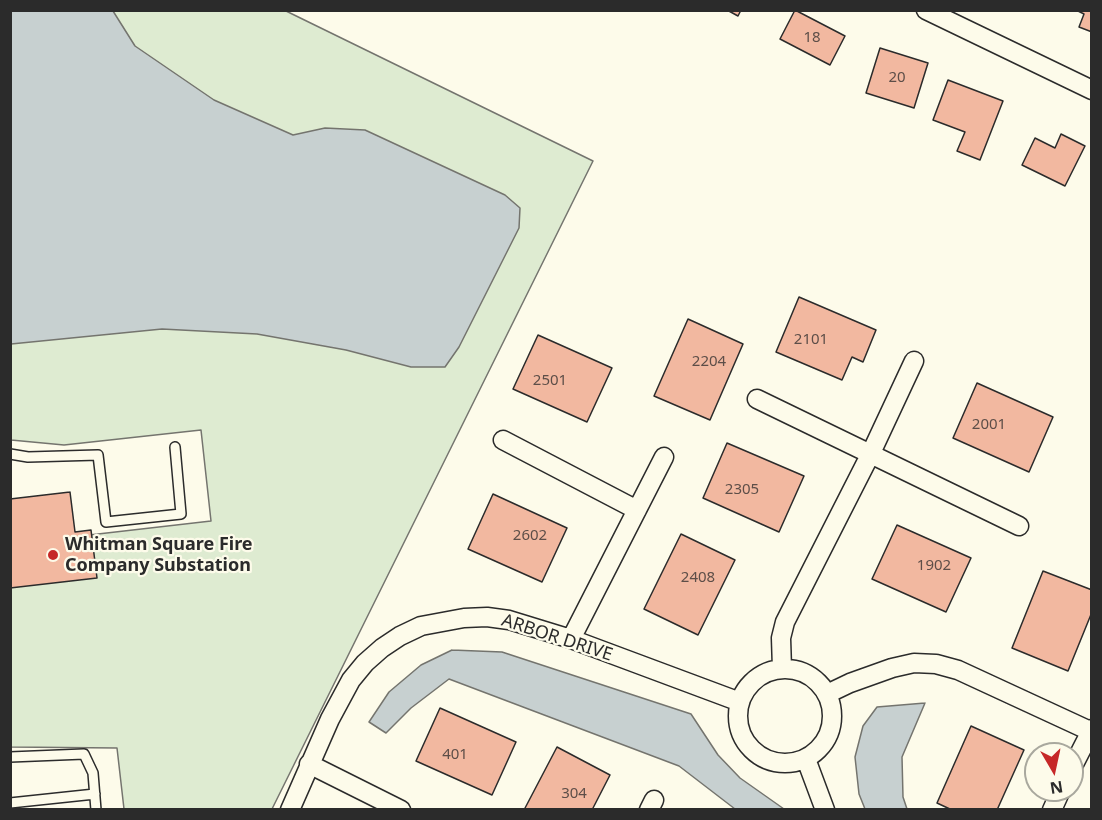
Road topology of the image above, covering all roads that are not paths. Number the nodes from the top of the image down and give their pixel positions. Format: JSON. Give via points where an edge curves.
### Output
{"nodes":[{"id":1,"x":926,"y":10,"type":"edge"},
{"id":2,"x":1092,"y":90,"type":"edge"},
{"id":3,"x":914,"y":361,"type":"dead end"},
{"id":4,"x":757,"y":399,"type":"dead end"},
{"id":5,"x":503,"y":440,"type":"dead end"},
{"id":6,"x":174,"y":447,"type":"dead end"},
{"id":7,"x":871,"y":453,"type":"junction"},
{"id":8,"x":10,"y":454,"type":"edge"},
{"id":9,"x":664,"y":457,"type":"dead end"},
{"id":10,"x":637,"y":510,"type":"junction"},
{"id":11,"x":1019,"y":526,"type":"dead end"},
{"id":12,"x":571,"y":639,"type":"junction"},
{"id":13,"x":782,"y":669,"type":"junction"},
{"id":14,"x":827,"y":694,"type":"junction"},
{"id":15,"x":740,"y":702,"type":"junction"},
{"id":16,"x":1091,"y":730,"type":"edge"},
{"id":17,"x":1084,"y":744,"type":"edge"},
{"id":18,"x":10,"y":757,"type":"edge"},
{"id":19,"x":806,"y":759,"type":"junction"},
{"id":20,"x":309,"y":764,"type":"junction"},
{"id":21,"x":94,"y":794,"type":"junction"},
{"id":22,"x":10,"y":802,"type":"edge"},
{"id":23,"x":96,"y":810,"type":"edge"},
{"id":24,"x":290,"y":810,"type":"edge"},
{"id":25,"x":401,"y":810,"type":"edge"},
{"id":26,"x":825,"y":810,"type":"edge"}],
"edges":[{"from":1,"to":2,"type":"street"},
{"from":3,"to":7,"type":"street"},
{"from":4,"to":7,"type":"street"},
{"from":5,"to":10,"type":"street"},
{"from":6,"to":8,"type":"lane","via":[[181,514],[106,522],[98,455]]},
{"from":7,"to":11,"type":"street"},
{"from":7,"to":13,"type":"street","via":[[785,622]]},
{"from":9,"to":10,"type":"street"},
{"from":10,"to":12,"type":"street"},
{"from":12,"to":15,"type":"street","name":"ARBOR DRIVE"},
{"from":12,"to":20,"type":"street","name":"ARBOR DRIVE","via":[[487,617],[442,621],[400,636],[365,663],[351,680]]},
{"from":13,"to":14,"type":"street","via":[[808,674]]},
{"from":13,"to":15,"type":"street","via":[[768,671],[756,679]]},
{"from":14,"to":16,"type":"street","via":[[892,668],[936,664],[958,670]]},
{"from":14,"to":19,"type":"street","via":[[832,708],[828,737]]},
{"from":15,"to":19,"type":"street","via":[[737,717],[748,747],[775,762]]},
{"from":16,"to":17,"type":"street"},
{"from":18,"to":21,"type":"lane","via":[[84,754],[93,773]]},
{"from":19,"to":26,"type":"street"},
{"from":20,"to":24,"type":"street","name":"ARBOR DRIVE"},
{"from":20,"to":25,"type":"street"},
{"from":21,"to":22,"type":"lane"},
{"from":21,"to":23,"type":"lane"}]}
